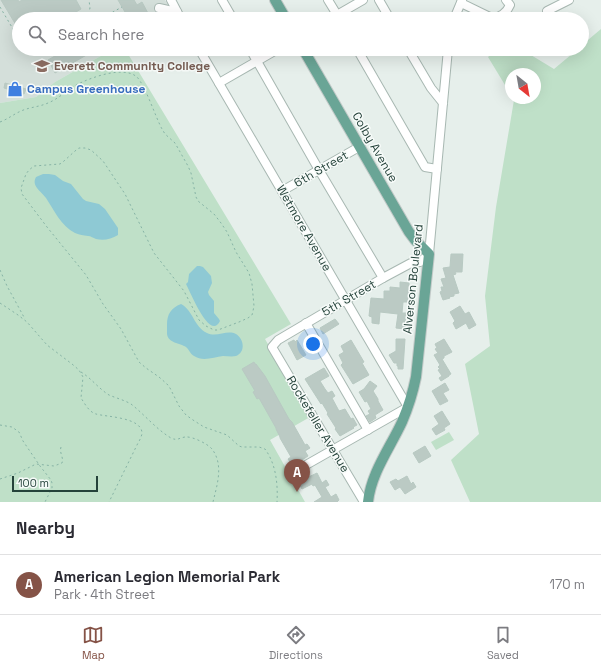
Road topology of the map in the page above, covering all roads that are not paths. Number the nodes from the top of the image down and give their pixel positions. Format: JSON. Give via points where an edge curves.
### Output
{"nodes":[{"id":1,"x":171,"y":0,"type":"edge"},
{"id":2,"x":222,"y":0,"type":"edge"},
{"id":3,"x":275,"y":0,"type":"edge"},
{"id":4,"x":328,"y":0,"type":"edge"},
{"id":5,"x":363,"y":0,"type":"edge"},
{"id":6,"x":379,"y":0,"type":"edge"},
{"id":7,"x":506,"y":0,"type":"edge"},
{"id":8,"x":569,"y":0,"type":"edge"},
{"id":9,"x":462,"y":1,"type":"edge"},
{"id":10,"x":158,"y":8,"type":"dead end"},
{"id":11,"x":547,"y":11,"type":"dead end"},
{"id":12,"x":170,"y":12,"type":"edge"},
{"id":13,"x":177,"y":12,"type":"edge"},
{"id":14,"x":229,"y":12,"type":"edge"},
{"id":15,"x":282,"y":12,"type":"edge"},
{"id":16,"x":333,"y":12,"type":"edge"},
{"id":17,"x":345,"y":12,"type":"edge"},
{"id":18,"x":386,"y":12,"type":"edge"},
{"id":19,"x":457,"y":12,"type":"edge"},
{"id":20,"x":481,"y":12,"type":"edge"},
{"id":21,"x":505,"y":12,"type":"edge"},
{"id":22,"x":203,"y":56,"type":"edge"},
{"id":23,"x":254,"y":56,"type":"edge"},
{"id":24,"x":266,"y":56,"type":"edge"},
{"id":25,"x":307,"y":56,"type":"edge"},
{"id":26,"x":361,"y":56,"type":"edge"},
{"id":27,"x":412,"y":56,"type":"edge"},
{"id":28,"x":447,"y":56,"type":"edge"},
{"id":29,"x":257,"y":61,"type":"junction"},
{"id":30,"x":219,"y":83,"type":"junction"},
{"id":31,"x":443,"y":103,"type":"junction"},
{"id":32,"x":359,"y":147,"type":"junction"},
{"id":33,"x":437,"y":168,"type":"junction"},
{"id":34,"x":319,"y":170,"type":"junction"},
{"id":35,"x":282,"y":191,"type":"junction"},
{"id":36,"x":429,"y":254,"type":"junction"},
{"id":37,"x":384,"y":278,"type":"junction"},
{"id":38,"x":346,"y":300,"type":"junction"},
{"id":39,"x":306,"y":324,"type":"junction"},
{"id":40,"x":272,"y":347,"type":"joint"},
{"id":41,"x":408,"y":407,"type":"junction"},
{"id":42,"x":368,"y":430,"type":"junction"},
{"id":43,"x":333,"y":450,"type":"junction"},
{"id":44,"x":306,"y":465,"type":"dead end"},
{"id":45,"x":364,"y":502,"type":"edge"},
{"id":46,"x":368,"y":502,"type":"edge"}],
"edges":[{"from":1,"to":13,"type":"street"},
{"from":2,"to":14,"type":"street"},
{"from":3,"to":15,"type":"main road"},
{"from":4,"to":16,"type":"street"},
{"from":5,"to":17,"type":"street"},
{"from":6,"to":18,"type":"street"},
{"from":7,"to":21,"type":"street","via":[[510,7]]},
{"from":8,"to":11,"type":"street"},
{"from":9,"to":19,"type":"street"},
{"from":9,"to":20,"type":"street"},
{"from":10,"to":12,"type":"street"},
{"from":22,"to":30,"type":"street","name":"Wetmore Avenue"},
{"from":23,"to":29,"type":"street"},
{"from":24,"to":29,"type":"street"},
{"from":25,"to":32,"type":"main road","name":"Colby Avenue"},
{"from":26,"to":33,"type":"street","via":[[425,167]]},
{"from":27,"to":31,"type":"street"},
{"from":28,"to":31,"type":"street","name":"Alverson Boulevard"},
{"from":29,"to":30,"type":"street"},
{"from":29,"to":34,"type":"street"},
{"from":30,"to":35,"type":"street","name":"Wetmore Avenue"},
{"from":31,"to":33,"type":"street","name":"Alverson Boulevard"},
{"from":32,"to":34,"type":"street","name":"6th Street"},
{"from":32,"to":36,"type":"main road","name":"Colby Avenue","via":[[409,232]]},
{"from":33,"to":36,"type":"street","name":"Alverson Boulevard"},
{"from":34,"to":35,"type":"street","name":"6th Street"},
{"from":34,"to":37,"type":"street"},
{"from":35,"to":38,"type":"street","name":"Wetmore Avenue"},
{"from":36,"to":37,"type":"street","name":"5th Street","via":[[420,262],[411,263]]},
{"from":36,"to":41,"type":"main road","name":"Alverson Boulevard","via":[[416,377]]},
{"from":37,"to":38,"type":"street","name":"5th Street"},
{"from":38,"to":39,"type":"street","name":"5th Street"},
{"from":38,"to":41,"type":"street","name":"Wetmore Avenue"},
{"from":39,"to":40,"type":"street","name":"5th Street","via":[[278,340]]},
{"from":39,"to":42,"type":"street"},
{"from":40,"to":43,"type":"street","name":"Rockefeller Avenue"},
{"from":41,"to":42,"type":"street"},
{"from":41,"to":46,"type":"main road","name":"Alverson Boulevard","via":[[376,472]]},
{"from":42,"to":43,"type":"street"},
{"from":43,"to":44,"type":"street"},
{"from":43,"to":45,"type":"street","name":"Rockefeller Avenue"}]}
